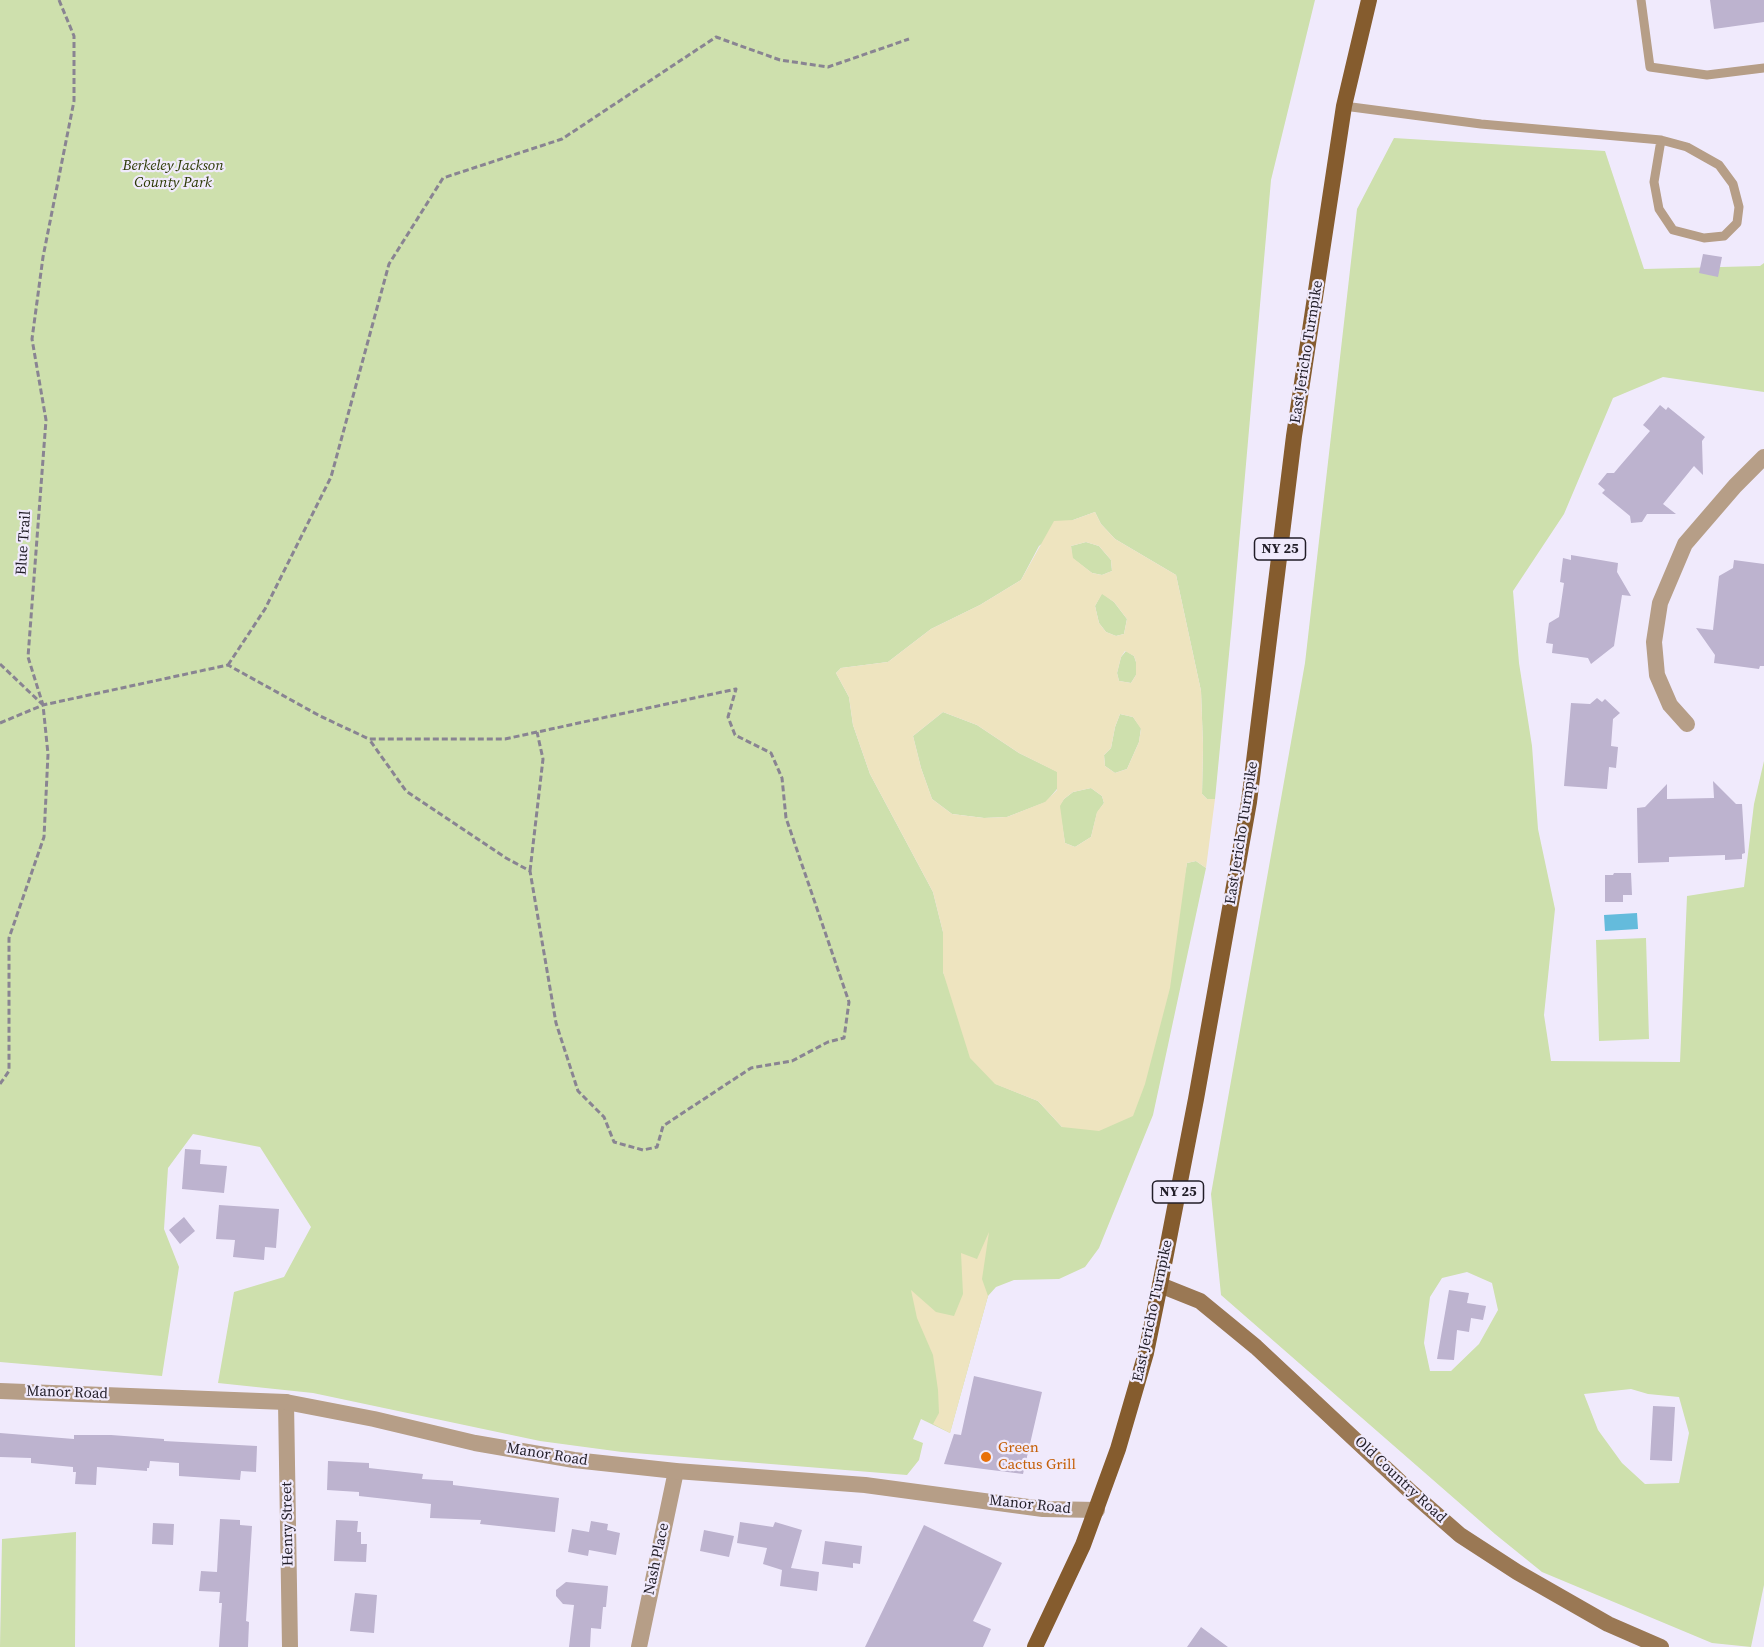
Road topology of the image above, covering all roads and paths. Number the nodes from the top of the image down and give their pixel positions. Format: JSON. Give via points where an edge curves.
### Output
{"nodes":[{"id":1,"x":59,"y":0,"type":"edge"},
{"id":2,"x":1369,"y":0,"type":"edge"},
{"id":3,"x":1641,"y":0,"type":"edge"},
{"id":4,"x":909,"y":39,"type":"dead end"},
{"id":5,"x":1764,"y":68,"type":"edge"},
{"id":6,"x":1344,"y":106,"type":"junction"},
{"id":7,"x":1660,"y":140,"type":"junction"},
{"id":8,"x":1764,"y":458,"type":"edge"},
{"id":9,"x":0,"y":664,"type":"edge"},
{"id":10,"x":228,"y":665,"type":"junction"},
{"id":11,"x":43,"y":705,"type":"junction"},
{"id":12,"x":0,"y":723,"type":"edge"},
{"id":13,"x":1687,"y":724,"type":"dead end"},
{"id":14,"x":537,"y":732,"type":"junction"},
{"id":15,"x":369,"y":739,"type":"junction"},
{"id":16,"x":530,"y":871,"type":"junction"},
{"id":17,"x":0,"y":1084,"type":"edge"},
{"id":18,"x":1160,"y":1285,"type":"junction"},
{"id":19,"x":0,"y":1392,"type":"edge"},
{"id":20,"x":286,"y":1402,"type":"junction"},
{"id":21,"x":676,"y":1471,"type":"junction"},
{"id":22,"x":1097,"y":1510,"type":"junction"},
{"id":23,"x":290,"y":1647,"type":"edge"},
{"id":24,"x":639,"y":1647,"type":"edge"},
{"id":25,"x":1035,"y":1647,"type":"edge"},
{"id":26,"x":1661,"y":1647,"type":"edge"}],
"edges":[{"from":1,"to":11,"type":"path","name":"Blue Trail","via":[[74,36],[74,101],[43,257],[32,339],[46,420],[28,657]]},
{"from":2,"to":6,"type":"main road","name":"East Jericho Turnpike","number":"NY 25"},
{"from":3,"to":5,"type":"lane","via":[[1650,67],[1707,75]]},
{"from":4,"to":10,"type":"path","via":[[828,67],[780,60],[716,37],[562,139],[444,178],[389,264],[331,477],[265,609]]},
{"from":6,"to":7,"type":"lane","via":[[1481,124]]},
{"from":6,"to":18,"type":"main road","name":"East Jericho Turnpike","number":"NY 25","via":[[1294,436],[1249,802]]},
{"from":7,"to":7,"type":"lane","via":[[1687,147],[1719,165],[1734,184],[1739,207],[1737,223],[1724,236],[1704,238],[1673,230],[1659,209],[1654,182]]},
{"from":8,"to":13,"type":"street","via":[[1685,544],[1660,603],[1654,642],[1657,675],[1670,705]]},
{"from":9,"to":11,"type":"path"},
{"from":10,"to":11,"type":"path"},
{"from":10,"to":15,"type":"path"},
{"from":11,"to":12,"type":"path"},
{"from":11,"to":17,"type":"path","name":"Blue Trail","via":[[48,754],[44,837],[9,938],[9,1071]]},
{"from":14,"to":15,"type":"path","via":[[505,739]]},
{"from":14,"to":16,"type":"path","via":[[543,759]]},
{"from":14,"to":16,"type":"path","via":[[736,690],[728,717],[735,735],[771,753],[782,777],[786,818],[849,1002],[844,1038],[792,1061],[751,1068],[663,1126],[657,1147],[643,1150],[614,1142],[604,1117],[578,1091],[556,1023]]},
{"from":15,"to":16,"type":"path","via":[[406,791]]},
{"from":18,"to":22,"type":"main road","name":"East Jericho Turnpike","number":"NY 25","via":[[1146,1353]]},
{"from":18,"to":26,"type":"main road","name":"Old Country Road","via":[[1200,1301],[1256,1347],[1460,1535],[1608,1624]]},
{"from":19,"to":20,"type":"street","name":"Manor Road"},
{"from":20,"to":21,"type":"street","name":"Manor Road","via":[[475,1443],[574,1460]]},
{"from":20,"to":23,"type":"street","name":"Henry Street"},
{"from":21,"to":22,"type":"street","name":"Manor Road","via":[[866,1485],[1043,1509]]},
{"from":21,"to":24,"type":"street","name":"Nash Place"},
{"from":22,"to":25,"type":"main road","name":"East Jericho Turnpike","number":"NY 25"}]}
